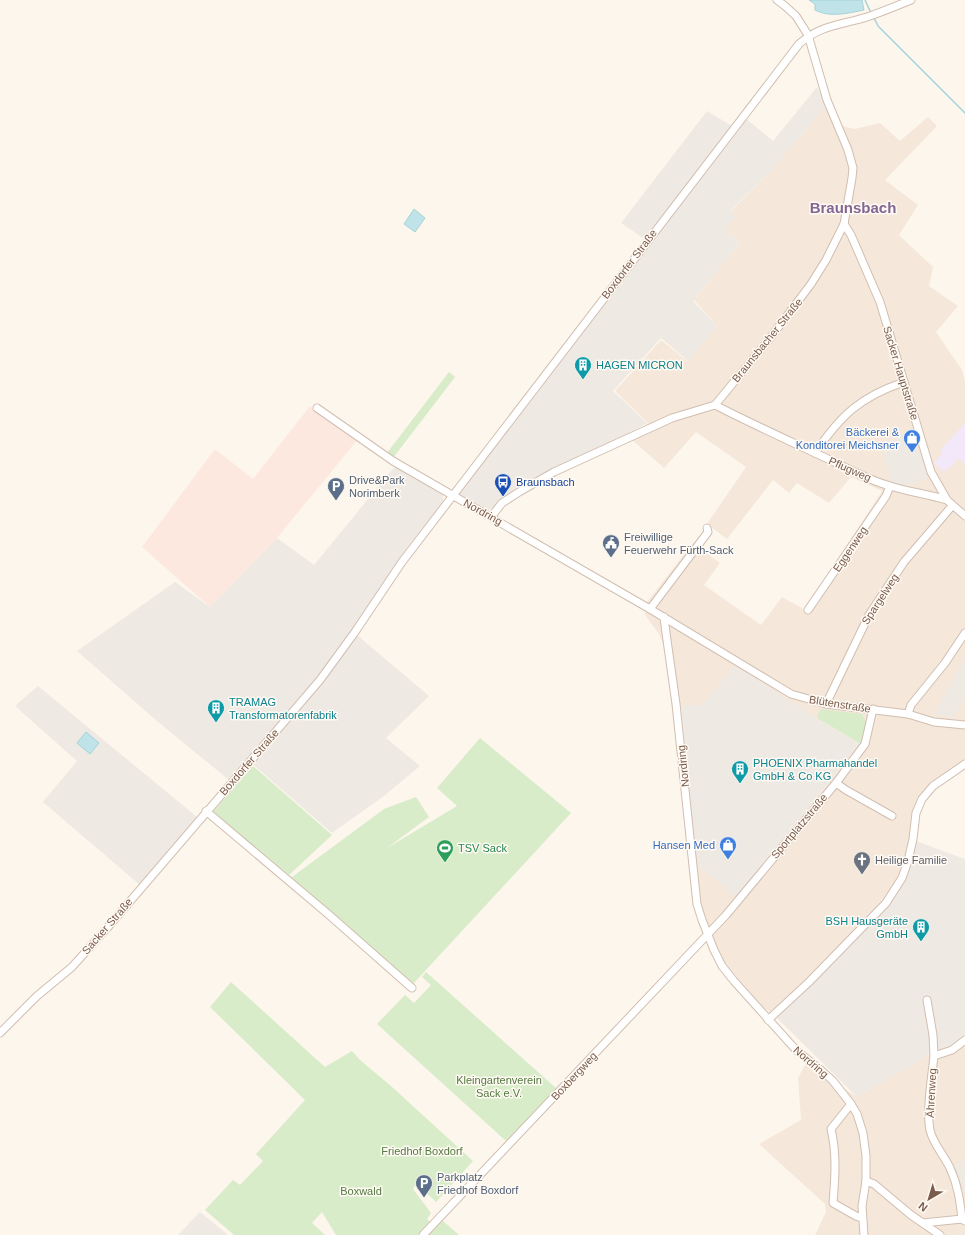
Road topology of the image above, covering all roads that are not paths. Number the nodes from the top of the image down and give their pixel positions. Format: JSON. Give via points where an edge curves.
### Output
{"nodes":[{"id":1,"x":777,"y":0,"type":"edge"},
{"id":2,"x":911,"y":0,"type":"edge"},
{"id":3,"x":808,"y":35,"type":"junction"},
{"id":4,"x":844,"y":224,"type":"junction"},
{"id":5,"x":904,"y":382,"type":"junction"},
{"id":6,"x":715,"y":405,"type":"junction"},
{"id":7,"x":317,"y":408,"type":"dead end"},
{"id":8,"x":815,"y":453,"type":"junction"},
{"id":9,"x":890,"y":486,"type":"junction"},
{"id":10,"x":453,"y":495,"type":"junction"},
{"id":11,"x":947,"y":500,"type":"junction"},
{"id":12,"x":952,"y":506,"type":"junction"},
{"id":13,"x":965,"y":516,"type":"edge"},
{"id":14,"x":491,"y":517,"type":"junction"},
{"id":15,"x":707,"y":528,"type":"dead end"},
{"id":16,"x":650,"y":608,"type":"junction"},
{"id":17,"x":808,"y":610,"type":"dead end"},
{"id":18,"x":664,"y":617,"type":"junction"},
{"id":19,"x":965,"y":633,"type":"edge"},
{"id":20,"x":826,"y":704,"type":"junction"},
{"id":21,"x":873,"y":709,"type":"junction"},
{"id":22,"x":908,"y":714,"type":"junction"},
{"id":23,"x":965,"y":725,"type":"edge"},
{"id":24,"x":965,"y":764,"type":"edge"},
{"id":25,"x":836,"y":783,"type":"junction"},
{"id":26,"x":206,"y":811,"type":"junction"},
{"id":27,"x":892,"y":816,"type":"dead end"},
{"id":28,"x":708,"y":933,"type":"junction"},
{"id":29,"x":412,"y":988,"type":"dead end"},
{"id":30,"x":927,"y":1000,"type":"dead end"},
{"id":31,"x":768,"y":1020,"type":"junction"},
{"id":32,"x":0,"y":1033,"type":"edge"},
{"id":33,"x":965,"y":1040,"type":"edge"},
{"id":34,"x":934,"y":1056,"type":"junction"},
{"id":35,"x":851,"y":1104,"type":"junction"},
{"id":36,"x":866,"y":1182,"type":"junction"},
{"id":37,"x":862,"y":1218,"type":"junction"},
{"id":38,"x":964,"y":1220,"type":"edge"},
{"id":39,"x":923,"y":1223,"type":"junction"},
{"id":40,"x":423,"y":1235,"type":"edge"},
{"id":41,"x":864,"y":1235,"type":"edge"},
{"id":42,"x":940,"y":1235,"type":"edge"}],
"edges":[{"from":1,"to":3,"type":"street","name":"Braunsbacher Straße","via":[[796,16]]},
{"from":2,"to":3,"type":"street"},
{"from":3,"to":4,"type":"street","name":"Braunsbacher Straße","via":[[853,168]]},
{"from":3,"to":10,"type":"street","name":"Boxdorfer Straße","via":[[736,124]]},
{"from":4,"to":5,"type":"street","name":"Sacker Hauptstraße","via":[[852,235],[880,302]]},
{"from":4,"to":6,"type":"street","name":"Braunsbacher Straße","via":[[811,284]]},
{"from":5,"to":8,"type":"street","via":[[876,393],[846,413]]},
{"from":5,"to":11,"type":"street","name":"Sacker Hauptstraße","via":[[931,472]]},
{"from":6,"to":8,"type":"street","name":"Pflugweg"},
{"from":6,"to":14,"type":"street","via":[[672,418],[554,472],[502,503]]},
{"from":7,"to":10,"type":"street","via":[[393,461]]},
{"from":8,"to":9,"type":"street","name":"Pflugweg"},
{"from":9,"to":11,"type":"street","name":"Pflugweg"},
{"from":9,"to":17,"type":"street","name":"Eggenweg","via":[[886,496]]},
{"from":10,"to":14,"type":"street","name":"Nordring"},
{"from":10,"to":26,"type":"street","name":"Boxdorfer Straße","via":[[402,562],[320,680]]},
{"from":11,"to":12,"type":"street","name":"Sacker Hauptstraße"},
{"from":12,"to":13,"type":"street","name":"Sacker Hauptstraße"},
{"from":12,"to":20,"type":"street","name":"Spargelweg","via":[[904,562],[874,606]]},
{"from":14,"to":16,"type":"street","name":"Nordring"},
{"from":15,"to":16,"type":"street","via":[[708,532]]},
{"from":16,"to":18,"type":"street","name":"Nordring"},
{"from":18,"to":20,"type":"street","name":"Blütenstraße","via":[[791,694]]},
{"from":18,"to":28,"type":"street","name":"Nordring","via":[[697,904]]},
{"from":19,"to":22,"type":"street","via":[[911,705]]},
{"from":20,"to":21,"type":"street","name":"Blütenstraße"},
{"from":21,"to":22,"type":"street","name":"Blütenstraße"},
{"from":21,"to":25,"type":"street","name":"Sportplatzstraße","via":[[865,744]]},
{"from":22,"to":23,"type":"street","name":"Blütenstraße","via":[[934,722]]},
{"from":24,"to":31,"type":"street","via":[[933,786],[922,799],[916,813],[908,862],[902,878],[886,903]]},
{"from":25,"to":27,"type":"street"},
{"from":25,"to":28,"type":"street","name":"Sportplatzstraße","via":[[715,928]]},
{"from":26,"to":29,"type":"street"},
{"from":26,"to":32,"type":"street","name":"Sacker Straße","via":[[72,967],[37,996]]},
{"from":28,"to":31,"type":"street","name":"Nordring","via":[[722,966]]},
{"from":28,"to":40,"type":"street","name":"Boxbergweg"},
{"from":30,"to":34,"type":"street","name":"Ährenweg"},
{"from":31,"to":35,"type":"street","name":"Nordring","via":[[796,1050],[833,1081]]},
{"from":33,"to":34,"type":"street","name":"Ährenweg","via":[[952,1050]]},
{"from":34,"to":38,"type":"street","name":"Ährenweg","via":[[930,1129],[955,1180]]},
{"from":35,"to":36,"type":"street","name":"Nordring","via":[[863,1133]]},
{"from":35,"to":37,"type":"street","via":[[831,1129],[836,1165],[833,1203]]},
{"from":36,"to":37,"type":"street","name":"Nordring"},
{"from":36,"to":39,"type":"street","via":[[874,1184]]},
{"from":37,"to":41,"type":"street","name":"Nordring"},
{"from":38,"to":39,"type":"street"},
{"from":39,"to":42,"type":"street"}]}
